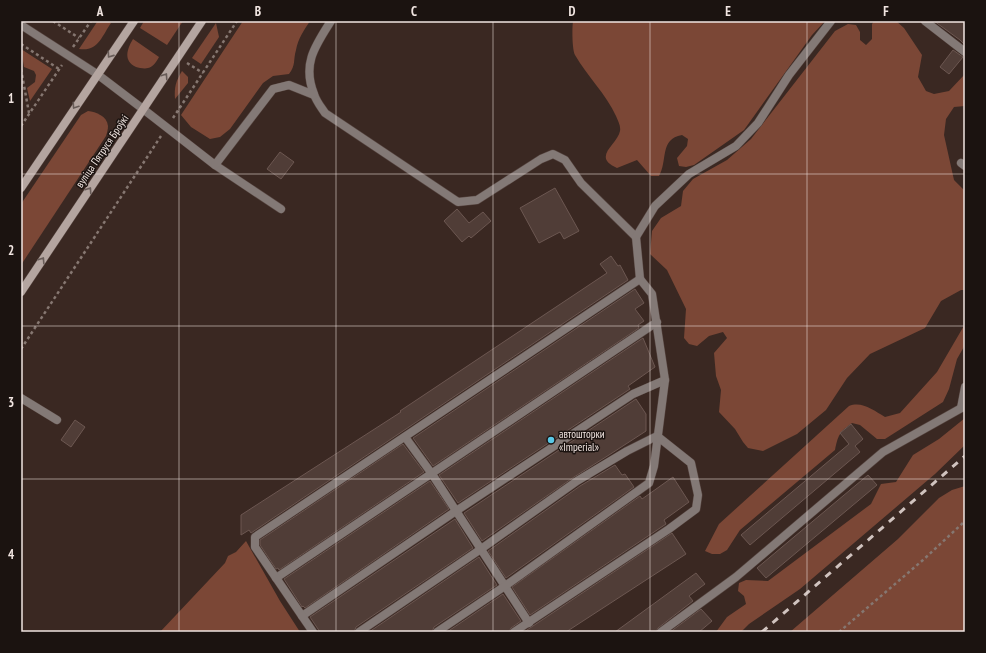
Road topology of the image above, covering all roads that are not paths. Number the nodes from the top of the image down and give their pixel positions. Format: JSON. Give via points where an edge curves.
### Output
{"nodes":[{"id":1,"x":134,"y":21,"type":"edge"},
{"id":2,"x":202,"y":21,"type":"edge"},
{"id":3,"x":331,"y":21,"type":"edge"},
{"id":4,"x":831,"y":21,"type":"edge"},
{"id":5,"x":925,"y":21,"type":"edge"},
{"id":6,"x":21,"y":25,"type":"edge"},
{"id":7,"x":965,"y":52,"type":"edge"},
{"id":8,"x":97,"y":74,"type":"junction"},
{"id":9,"x":314,"y":95,"type":"junction"},
{"id":10,"x":144,"y":109,"type":"junction"},
{"id":11,"x":215,"y":165,"type":"junction"},
{"id":12,"x":21,"y":188,"type":"edge"},
{"id":13,"x":281,"y":209,"type":"dead end"},
{"id":14,"x":636,"y":237,"type":"junction"},
{"id":15,"x":640,"y":279,"type":"junction"},
{"id":16,"x":21,"y":292,"type":"edge"},
{"id":17,"x":657,"y":322,"type":"junction"},
{"id":18,"x":665,"y":380,"type":"junction"},
{"id":19,"x":965,"y":388,"type":"edge"},
{"id":20,"x":21,"y":398,"type":"edge"},
{"id":21,"x":963,"y":407,"type":"edge"},
{"id":22,"x":57,"y":420,"type":"dead end"},
{"id":23,"x":658,"y":436,"type":"junction"},
{"id":24,"x":405,"y":437,"type":"junction"},
{"id":25,"x":432,"y":474,"type":"junction"},
{"id":26,"x":456,"y":511,"type":"junction"},
{"id":27,"x":481,"y":549,"type":"junction"},
{"id":28,"x":276,"y":578,"type":"junction"},
{"id":29,"x":505,"y":586,"type":"junction"},
{"id":30,"x":302,"y":616,"type":"junction"},
{"id":31,"x":529,"y":623,"type":"junction"},
{"id":32,"x":313,"y":632,"type":"edge"},
{"id":33,"x":359,"y":632,"type":"edge"},
{"id":34,"x":438,"y":632,"type":"edge"},
{"id":35,"x":514,"y":632,"type":"edge"},
{"id":36,"x":660,"y":632,"type":"edge"}],
"edges":[{"from":1,"to":8,"type":"main road","one_way":true},
{"from":10,"to":2,"type":"main road","name":"вуліца Пятруся Броўкі","one_way":true},
{"from":3,"to":9,"type":"street","via":[[312,55],[308,74]]},
{"from":4,"to":14,"type":"street","via":[[789,75],[758,123],[736,146],[689,174],[655,206]]},
{"from":5,"to":7,"type":"street"},
{"from":6,"to":8,"type":"street"},
{"from":8,"to":10,"type":"street"},
{"from":8,"to":12,"type":"main road","one_way":true},
{"from":9,"to":11,"type":"street","via":[[289,85],[273,89]]},
{"from":9,"to":14,"type":"street","via":[[325,113],[458,202],[477,200],[553,154],[565,160],[581,183]]},
{"from":10,"to":11,"type":"street"},
{"from":16,"to":10,"type":"main road","name":"вуліца Пятруся Броўкі","one_way":true},
{"from":11,"to":13,"type":"street"},
{"from":14,"to":15,"type":"street"},
{"from":15,"to":17,"type":"street","via":[[652,294]]},
{"from":15,"to":24,"type":"street"},
{"from":17,"to":18,"type":"street"},
{"from":17,"to":25,"type":"street"},
{"from":18,"to":23,"type":"street"},
{"from":18,"to":26,"type":"street","via":[[633,394]]},
{"from":19,"to":21,"type":"street"},
{"from":20,"to":22,"type":"street"},
{"from":21,"to":36,"type":"street","via":[[883,452],[736,577]]},
{"from":23,"to":27,"type":"street","via":[[577,481]]},
{"from":23,"to":29,"type":"street","via":[[649,483]]},
{"from":23,"to":31,"type":"street","via":[[691,463],[698,495],[696,509],[669,530]]},
{"from":24,"to":25,"type":"street"},
{"from":24,"to":28,"type":"street","via":[[255,537],[254,547]]},
{"from":25,"to":26,"type":"street"},
{"from":25,"to":28,"type":"street"},
{"from":26,"to":27,"type":"street"},
{"from":26,"to":30,"type":"street"},
{"from":27,"to":29,"type":"street"},
{"from":27,"to":33,"type":"street"},
{"from":28,"to":30,"type":"street"},
{"from":29,"to":31,"type":"street"},
{"from":29,"to":34,"type":"street"},
{"from":30,"to":32,"type":"street"},
{"from":31,"to":35,"type":"street"}]}
